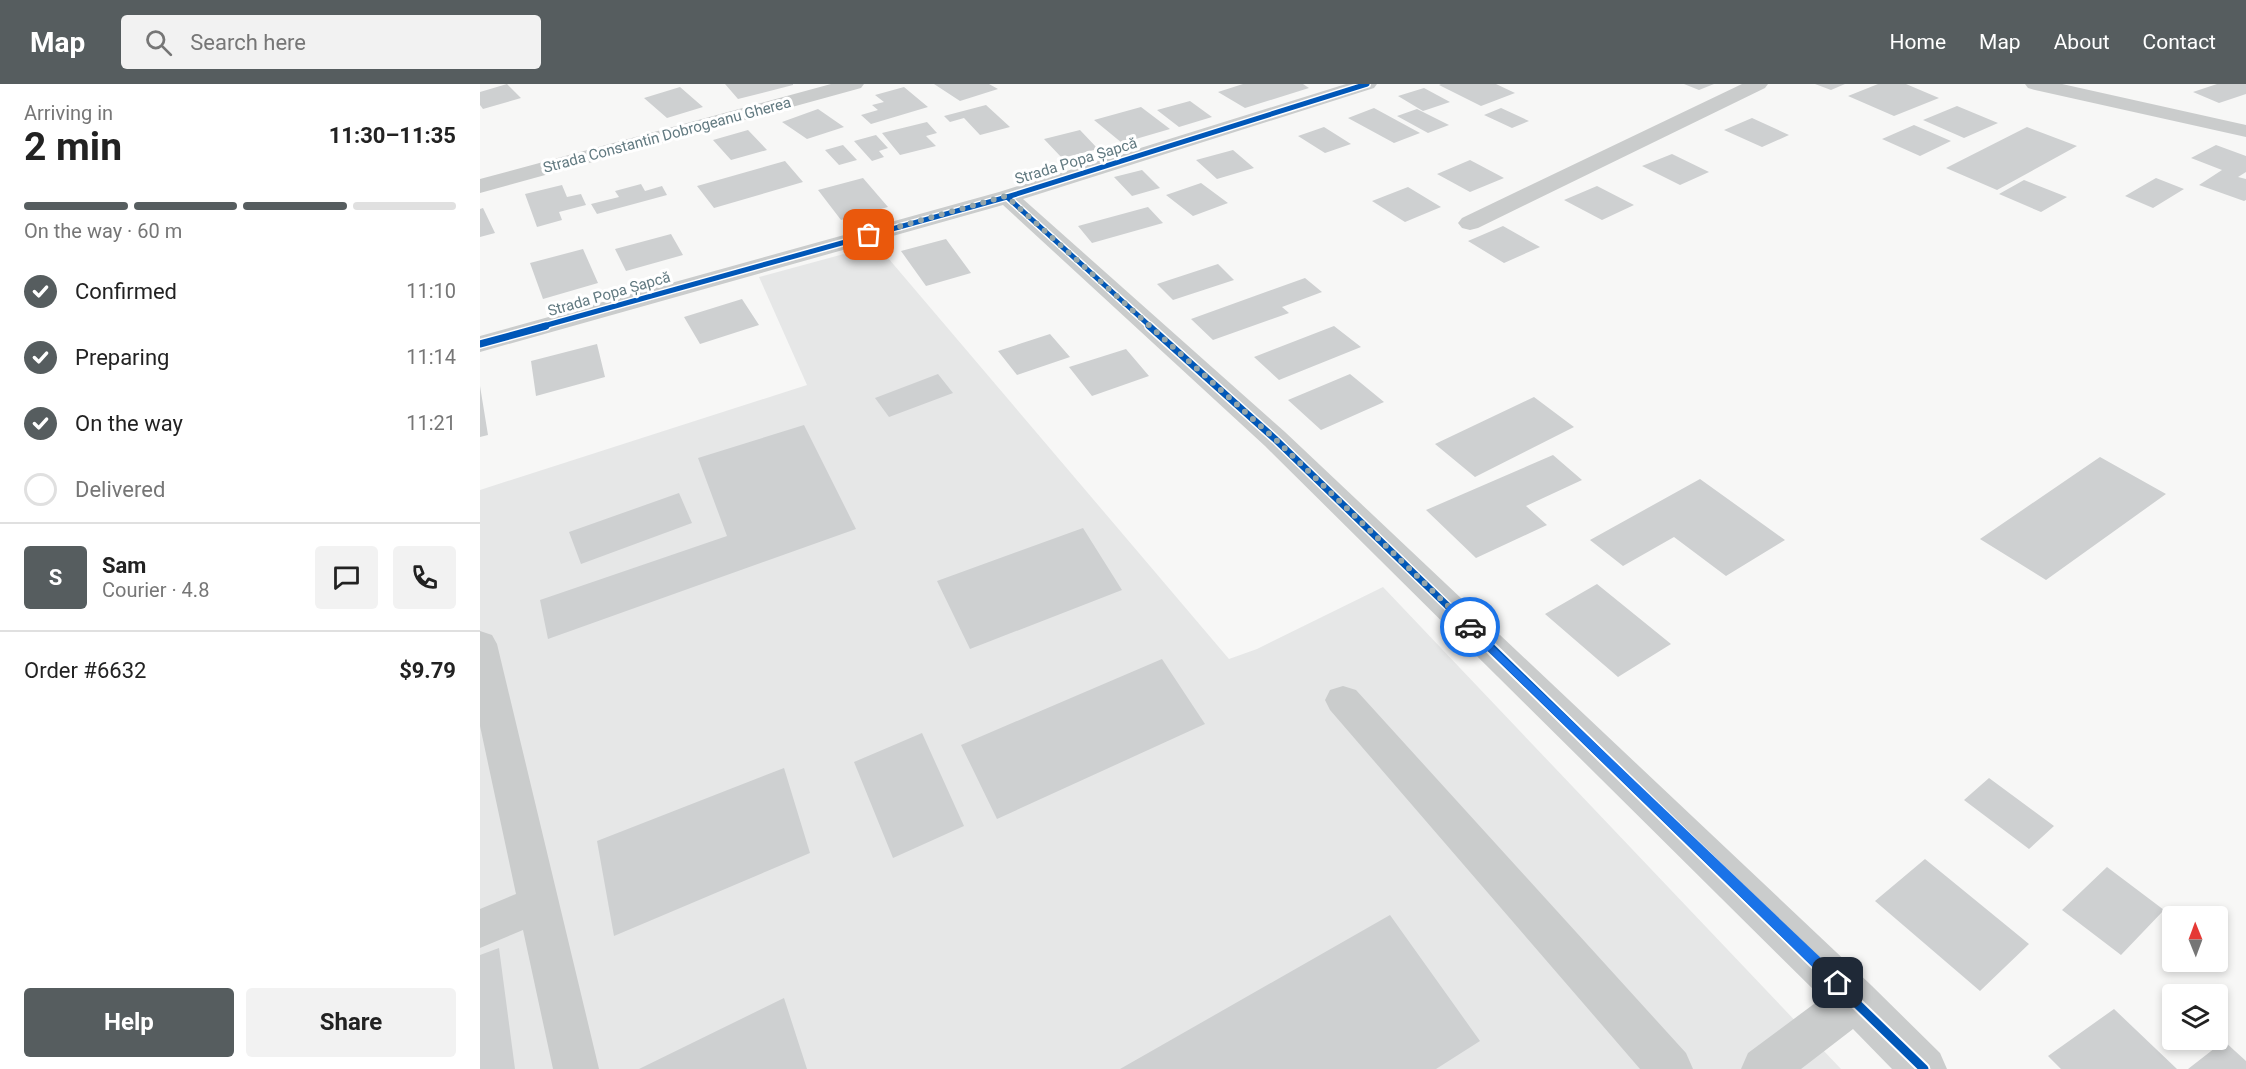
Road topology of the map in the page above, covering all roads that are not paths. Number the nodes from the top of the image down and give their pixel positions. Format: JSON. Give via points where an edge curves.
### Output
{"nodes":[{"id":1,"x":854,"y":84,"type":"edge"},
{"id":2,"x":1367,"y":84,"type":"edge"},
{"id":3,"x":1758,"y":84,"type":"edge"},
{"id":4,"x":2035,"y":84,"type":"edge"},
{"id":5,"x":2246,"y":131,"type":"edge"},
{"id":6,"x":480,"y":186,"type":"edge"},
{"id":7,"x":1006,"y":196,"type":"junction"},
{"id":8,"x":1470,"y":223,"type":"dead end"},
{"id":9,"x":480,"y":344,"type":"edge"},
{"id":10,"x":480,"y":644,"type":"edge"},
{"id":11,"x":1343,"y":700,"type":"dead end"},
{"id":12,"x":539,"y":903,"type":"junction"},
{"id":13,"x":480,"y":929,"type":"edge"},
{"id":14,"x":1855,"y":1000,"type":"junction"},
{"id":15,"x":576,"y":1069,"type":"edge"},
{"id":16,"x":1670,"y":1069,"type":"edge"},
{"id":17,"x":1764,"y":1069,"type":"edge"},
{"id":18,"x":1924,"y":1069,"type":"edge"}],
"edges":[{"from":1,"to":6,"type":"street","name":"Strada Constantin Dobrogeanu Gherea"},
{"from":2,"to":7,"type":"street","name":"Strada Popa Șapcă"},
{"from":3,"to":8,"type":"street"},
{"from":4,"to":5,"type":"street"},
{"from":7,"to":9,"type":"street","name":"Strada Popa Șapcă"},
{"from":7,"to":14,"type":"street","via":[[1275,439]]},
{"from":10,"to":12,"type":"street"},
{"from":11,"to":16,"type":"street"},
{"from":12,"to":13,"type":"street"},
{"from":12,"to":15,"type":"street"},
{"from":14,"to":17,"type":"street"},
{"from":14,"to":18,"type":"street"}]}
